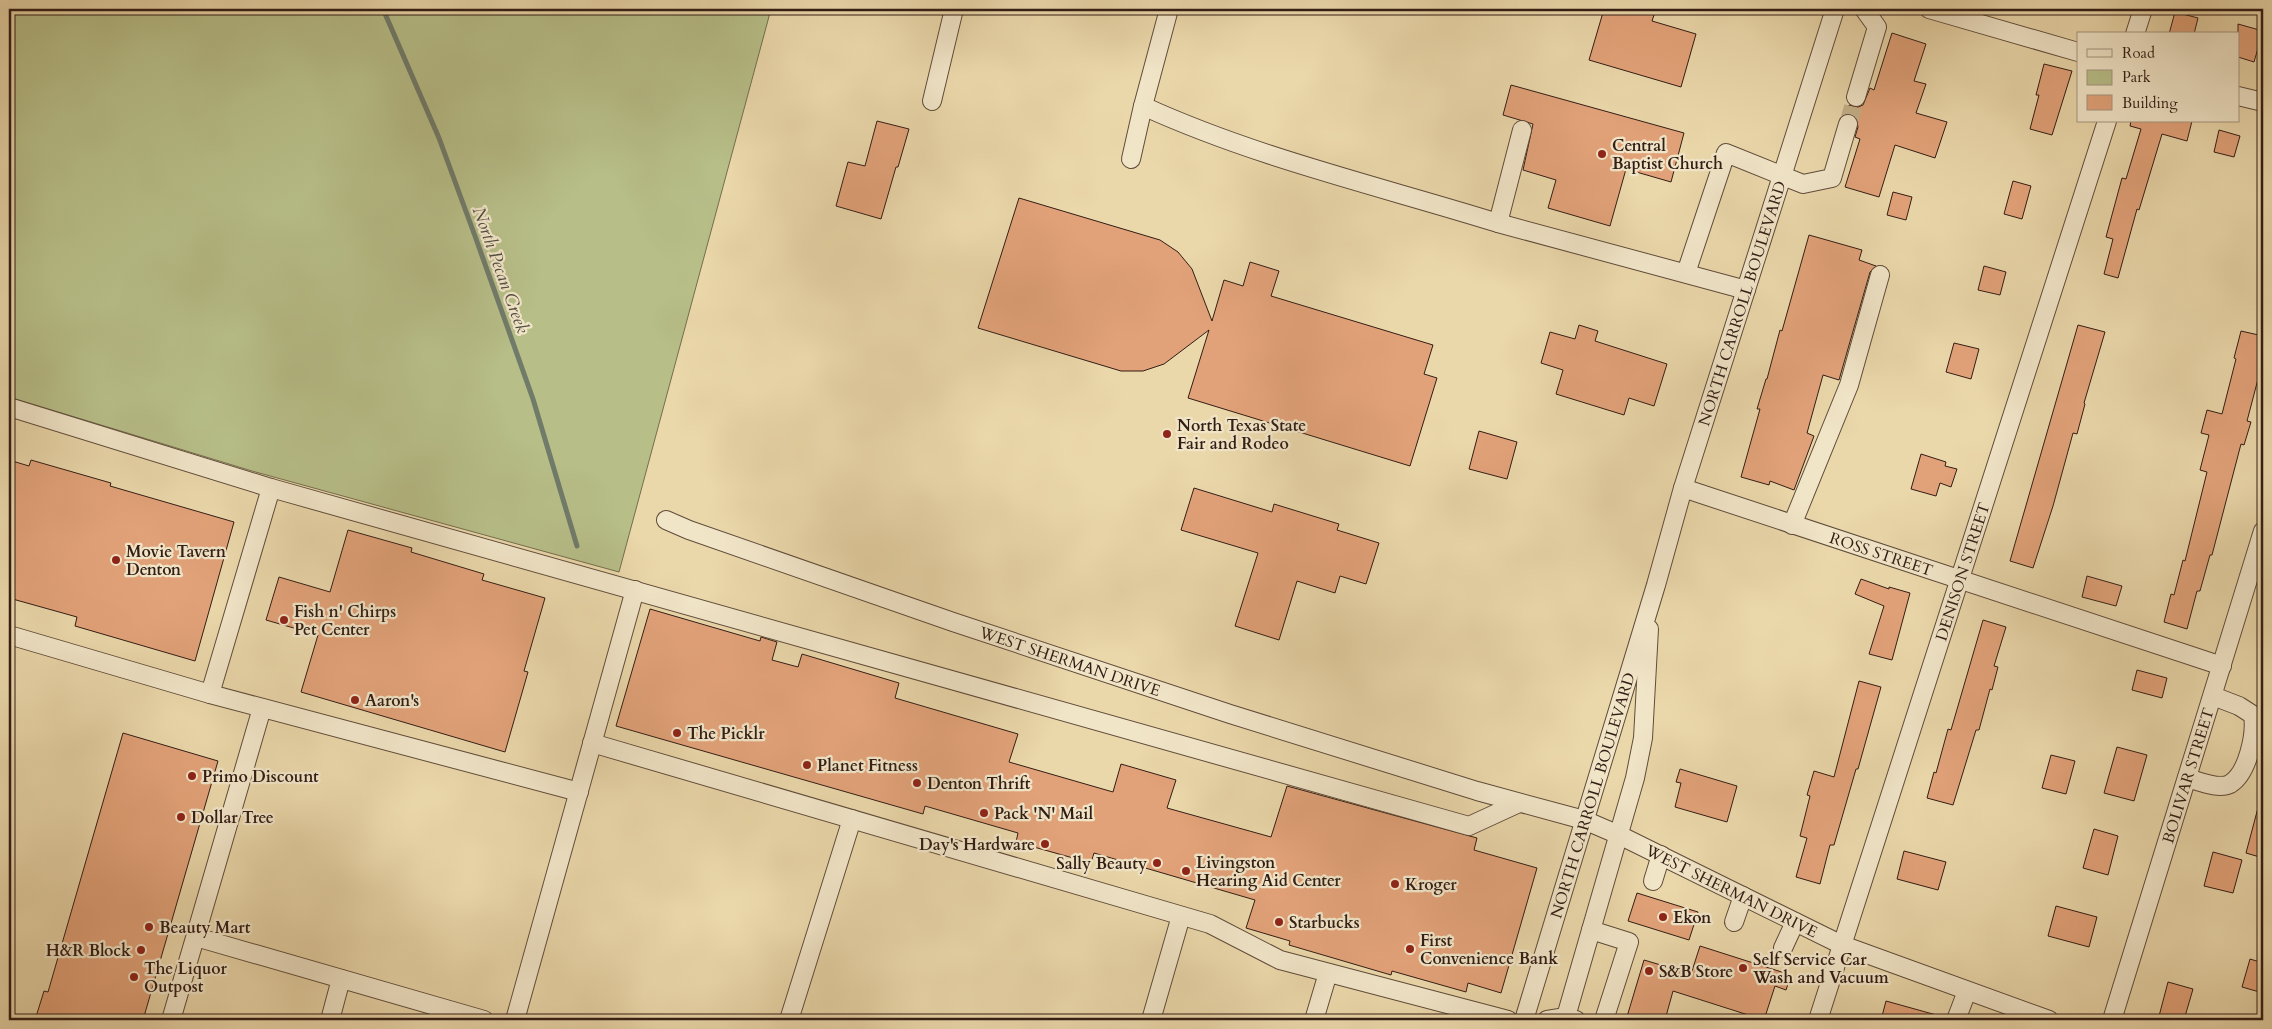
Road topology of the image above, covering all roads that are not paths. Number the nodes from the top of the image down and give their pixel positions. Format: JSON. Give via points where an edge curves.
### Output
{"nodes":[{"id":1,"x":954,"y":9,"type":"edge"},
{"id":2,"x":1169,"y":9,"type":"edge"},
{"id":3,"x":1836,"y":9,"type":"edge"},
{"id":4,"x":1864,"y":9,"type":"edge"},
{"id":5,"x":1929,"y":9,"type":"edge"},
{"id":6,"x":2143,"y":9,"type":"edge"},
{"id":7,"x":2136,"y":32,"type":"edge"},
{"id":8,"x":2077,"y":52,"type":"edge"},
{"id":9,"x":2240,"y":96,"type":"edge"},
{"id":10,"x":1856,"y":98,"type":"tunnel mouth"},
{"id":11,"x":932,"y":101,"type":"dead end"},
{"id":12,"x":2263,"y":102,"type":"edge"},
{"id":13,"x":1143,"y":106,"type":"junction"},
{"id":14,"x":2106,"y":122,"type":"edge"},
{"id":15,"x":1848,"y":124,"type":"tunnel mouth"},
{"id":16,"x":1522,"y":130,"type":"dead end"},
{"id":17,"x":1131,"y":159,"type":"dead end"},
{"id":18,"x":1782,"y":174,"type":"junction"},
{"id":19,"x":1498,"y":223,"type":"junction"},
{"id":20,"x":1686,"y":273,"type":"junction"},
{"id":21,"x":1880,"y":275,"type":"dead end"},
{"id":22,"x":1746,"y":290,"type":"junction"},
{"id":23,"x":9,"y":407,"type":"edge"},
{"id":24,"x":271,"y":488,"type":"junction"},
{"id":25,"x":1683,"y":488,"type":"junction"},
{"id":26,"x":666,"y":520,"type":"dead end"},
{"id":27,"x":1792,"y":525,"type":"junction"},
{"id":28,"x":2263,"y":531,"type":"edge"},
{"id":29,"x":1960,"y":581,"type":"junction"},
{"id":30,"x":635,"y":590,"type":"junction"},
{"id":31,"x":1651,"y":599,"type":"junction"},
{"id":32,"x":9,"y":634,"type":"edge"},
{"id":33,"x":2222,"y":666,"type":"junction"},
{"id":34,"x":210,"y":694,"type":"junction"},
{"id":35,"x":2213,"y":696,"type":"junction"},
{"id":36,"x":262,"y":708,"type":"junction"},
{"id":37,"x":592,"y":743,"type":"junction"},
{"id":38,"x":2187,"y":778,"type":"junction"},
{"id":39,"x":579,"y":792,"type":"junction"},
{"id":40,"x":1519,"y":802,"type":"junction"},
{"id":41,"x":852,"y":819,"type":"junction"},
{"id":42,"x":1584,"y":820,"type":"junction"},
{"id":43,"x":1619,"y":834,"type":"junction"},
{"id":44,"x":1661,"y":855,"type":"junction"},
{"id":45,"x":1654,"y":881,"type":"dead end"},
{"id":46,"x":1743,"y":896,"type":"junction"},
{"id":47,"x":1182,"y":916,"type":"junction"},
{"id":48,"x":1734,"y":922,"type":"dead end"},
{"id":49,"x":1795,"y":922,"type":"junction"},
{"id":50,"x":1591,"y":930,"type":"junction"},
{"id":51,"x":196,"y":937,"type":"junction"},
{"id":52,"x":1842,"y":946,"type":"junction"},
{"id":53,"x":1783,"y":948,"type":"dead end"},
{"id":54,"x":1328,"y":973,"type":"junction"},
{"id":55,"x":341,"y":979,"type":"junction"},
{"id":56,"x":1967,"y":991,"type":"junction"},
{"id":57,"x":1569,"y":1019,"type":"edge"},
{"id":58,"x":171,"y":1020,"type":"edge"},
{"id":59,"x":330,"y":1020,"type":"edge"},
{"id":60,"x":484,"y":1020,"type":"edge"},
{"id":61,"x":516,"y":1020,"type":"edge"},
{"id":62,"x":789,"y":1020,"type":"edge"},
{"id":63,"x":1151,"y":1020,"type":"edge"},
{"id":64,"x":1314,"y":1020,"type":"edge"},
{"id":65,"x":1508,"y":1020,"type":"edge"},
{"id":66,"x":1524,"y":1020,"type":"edge"},
{"id":67,"x":1547,"y":1020,"type":"edge"},
{"id":68,"x":1604,"y":1020,"type":"edge"},
{"id":69,"x":1818,"y":1020,"type":"edge"},
{"id":70,"x":1956,"y":1020,"type":"edge"},
{"id":71,"x":2049,"y":1020,"type":"edge"},
{"id":72,"x":2112,"y":1020,"type":"edge"}],
"edges":[{"from":1,"to":11,"type":"street"},
{"from":2,"to":13,"type":"street"},
{"from":3,"to":18,"type":"street","name":"NORTH CARROLL BOULEVARD"},
{"from":4,"to":10,"type":"street","via":[[1877,27]]},
{"from":5,"to":8,"type":"street"},
{"from":6,"to":7,"type":"street"},
{"from":9,"to":12,"type":"street"},
{"from":13,"to":17,"type":"street"},
{"from":13,"to":19,"type":"street","via":[[1268,155]]},
{"from":14,"to":29,"type":"street","name":"DENISON STREET"},
{"from":15,"to":18,"type":"street","via":[[1832,178],[1803,184]]},
{"from":16,"to":19,"type":"street"},
{"from":18,"to":20,"type":"street","via":[[1726,153]]},
{"from":18,"to":22,"type":"street","name":"NORTH CARROLL BOULEVARD"},
{"from":19,"to":20,"type":"street"},
{"from":20,"to":22,"type":"street"},
{"from":21,"to":27,"type":"street","via":[[1849,385]]},
{"from":22,"to":25,"type":"street","name":"NORTH CARROLL BOULEVARD"},
{"from":23,"to":24,"type":"street"},
{"from":24,"to":30,"type":"street"},
{"from":24,"to":34,"type":"street"},
{"from":25,"to":27,"type":"street","name":"ROSS STREET"},
{"from":25,"to":31,"type":"street","name":"NORTH CARROLL BOULEVARD"},
{"from":26,"to":40,"type":"street","name":"WEST SHERMAN DRIVE","via":[[953,622],[1237,716]]},
{"from":27,"to":29,"type":"street","name":"ROSS STREET"},
{"from":28,"to":33,"type":"street","name":"BOLIVAR STREET"},
{"from":29,"to":33,"type":"street","name":"ROSS STREET"},
{"from":29,"to":52,"type":"street","name":"DENISON STREET"},
{"from":30,"to":37,"type":"street"},
{"from":30,"to":40,"type":"street","via":[[1470,826]]},
{"from":31,"to":42,"type":"street","name":"NORTH CARROLL BOULEVARD"},
{"from":31,"to":43,"type":"street","name":"NORTH CARROLL BOULEVARD","via":[[1643,738]]},
{"from":32,"to":34,"type":"street"},
{"from":33,"to":35,"type":"street","name":"BOLIVAR STREET"},
{"from":34,"to":36,"type":"street"},
{"from":35,"to":38,"type":"street","name":"BOLIVAR STREET"},
{"from":35,"to":38,"type":"street","via":[[2253,715],[2255,726],[2250,752],[2230,783],[2219,786]]},
{"from":36,"to":39,"type":"street"},
{"from":36,"to":51,"type":"street"},
{"from":37,"to":39,"type":"street"},
{"from":37,"to":41,"type":"street"},
{"from":38,"to":72,"type":"street","name":"BOLIVAR STREET"},
{"from":39,"to":61,"type":"street"},
{"from":40,"to":42,"type":"street","name":"WEST SHERMAN DRIVE"},
{"from":41,"to":47,"type":"street"},
{"from":41,"to":62,"type":"street"},
{"from":42,"to":43,"type":"street","name":"WEST SHERMAN DRIVE"},
{"from":42,"to":66,"type":"street","name":"NORTH CARROLL BOULEVARD"},
{"from":43,"to":44,"type":"street","name":"WEST SHERMAN DRIVE"},
{"from":43,"to":50,"type":"street","name":"NORTH CARROLL BOULEVARD"},
{"from":44,"to":45,"type":"street"},
{"from":44,"to":46,"type":"street","name":"WEST SHERMAN DRIVE"},
{"from":46,"to":48,"type":"street"},
{"from":46,"to":49,"type":"street","name":"WEST SHERMAN DRIVE"},
{"from":47,"to":54,"type":"street","via":[[1210,924],[1280,960]]},
{"from":47,"to":63,"type":"street"},
{"from":49,"to":52,"type":"street","name":"WEST SHERMAN DRIVE"},
{"from":49,"to":53,"type":"street"},
{"from":50,"to":57,"type":"street","name":"NORTH CARROLL BOULEVARD"},
{"from":50,"to":68,"type":"street","via":[[1629,942]]},
{"from":51,"to":55,"type":"street"},
{"from":51,"to":58,"type":"street"},
{"from":52,"to":56,"type":"street","name":"WEST SHERMAN DRIVE"},
{"from":52,"to":69,"type":"street","name":"DENISON STREET"},
{"from":54,"to":64,"type":"street"},
{"from":54,"to":65,"type":"street"},
{"from":55,"to":59,"type":"street"},
{"from":55,"to":60,"type":"street"},
{"from":56,"to":70,"type":"street"},
{"from":56,"to":71,"type":"street","name":"WEST SHERMAN DRIVE"},
{"from":57,"to":67,"type":"street"}]}
